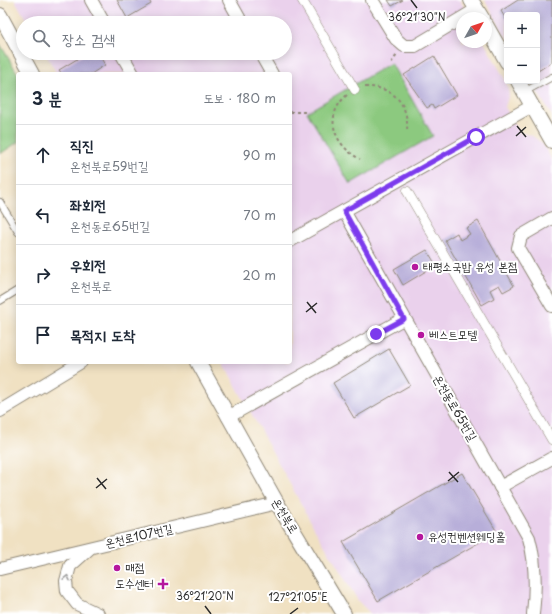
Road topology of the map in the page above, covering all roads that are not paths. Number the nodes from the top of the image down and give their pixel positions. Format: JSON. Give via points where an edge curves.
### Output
{"nodes":[{"id":1,"x":90,"y":0,"type":"edge"},
{"id":2,"x":229,"y":0,"type":"edge"},
{"id":3,"x":302,"y":0,"type":"edge"},
{"id":4,"x":372,"y":0,"type":"edge"},
{"id":5,"x":477,"y":9,"type":"edge"},
{"id":6,"x":0,"y":14,"type":"edge"},
{"id":7,"x":100,"y":16,"type":"edge"},
{"id":8,"x":238,"y":16,"type":"edge"},
{"id":9,"x":492,"y":36,"type":"edge"},
{"id":10,"x":16,"y":44,"type":"edge"},
{"id":11,"x":504,"y":57,"type":"edge"},
{"id":12,"x":25,"y":60,"type":"edge"},
{"id":13,"x":125,"y":60,"type":"edge"},
{"id":14,"x":264,"y":60,"type":"edge"},
{"id":15,"x":31,"y":72,"type":"edge"},
{"id":16,"x":132,"y":72,"type":"edge"},
{"id":17,"x":271,"y":72,"type":"edge"},
{"id":18,"x":552,"y":77,"type":"edge"},
{"id":19,"x":521,"y":87,"type":"edge"},
{"id":20,"x":356,"y":90,"type":"road end"},
{"id":21,"x":532,"y":106,"type":"junction"},
{"id":22,"x":552,"y":141,"type":"edge"},
{"id":23,"x":406,"y":191,"type":"dead end"},
{"id":24,"x":0,"y":202,"type":"edge"},
{"id":25,"x":344,"y":211,"type":"junction"},
{"id":26,"x":552,"y":218,"type":"edge"},
{"id":27,"x":16,"y":229,"type":"edge"},
{"id":28,"x":292,"y":240,"type":"edge"},
{"id":29,"x":16,"y":291,"type":"edge"},
{"id":30,"x":0,"y":301,"type":"edge"},
{"id":31,"x":552,"y":306,"type":"edge"},
{"id":32,"x":404,"y":319,"type":"junction"},
{"id":33,"x":78,"y":364,"type":"edge"},
{"id":34,"x":199,"y":364,"type":"edge"},
{"id":35,"x":0,"y":412,"type":"edge"},
{"id":36,"x":228,"y":417,"type":"junction"},
{"id":37,"x":552,"y":440,"type":"edge"},
{"id":38,"x":552,"y":458,"type":"edge"},
{"id":39,"x":500,"y":487,"type":"junction"},
{"id":40,"x":277,"y":503,"type":"junction"},
{"id":41,"x":90,"y":548,"type":"junction"},
{"id":42,"x":0,"y":569,"type":"edge"},
{"id":43,"x":98,"y":614,"type":"edge"},
{"id":44,"x":344,"y":614,"type":"edge"},
{"id":45,"x":533,"y":614,"type":"edge"}],
"edges":[{"from":1,"to":7,"type":"street"},
{"from":2,"to":8,"type":"street"},
{"from":3,"to":20,"type":"street"},
{"from":4,"to":5,"type":"street","via":[[396,39],[404,46],[415,46]]},
{"from":6,"to":10,"type":"street"},
{"from":9,"to":11,"type":"street"},
{"from":12,"to":15,"type":"street"},
{"from":13,"to":16,"type":"street"},
{"from":14,"to":17,"type":"street"},
{"from":18,"to":19,"type":"lane"},
{"from":19,"to":21,"type":"street"},
{"from":21,"to":22,"type":"street"},
{"from":21,"to":25,"type":"street"},
{"from":23,"to":37,"type":"street"},
{"from":24,"to":27,"type":"lane"},
{"from":25,"to":28,"type":"street"},
{"from":25,"to":32,"type":"street","name":"온천동로65번길"},
{"from":26,"to":31,"type":"street","via":[[521,236],[518,248]]},
{"from":29,"to":30,"type":"lane"},
{"from":32,"to":36,"type":"street"},
{"from":32,"to":39,"type":"street","name":"온천동로65번길"},
{"from":33,"to":35,"type":"street"},
{"from":34,"to":36,"type":"street","name":"온천북로"},
{"from":36,"to":40,"type":"street","name":"온천북로"},
{"from":38,"to":39,"type":"street"},
{"from":39,"to":45,"type":"street","name":"온천동로65번길","via":[[529,538],[533,553]]},
{"from":40,"to":41,"type":"street","name":"온천로107번길"},
{"from":40,"to":44,"type":"street","name":"온천북로"},
{"from":41,"to":42,"type":"street","name":"온천로107번길"},
{"from":43,"to":41,"type":"street","one_way":true,"via":[[77,604],[67,591],[66,581],[70,566]]}]}
